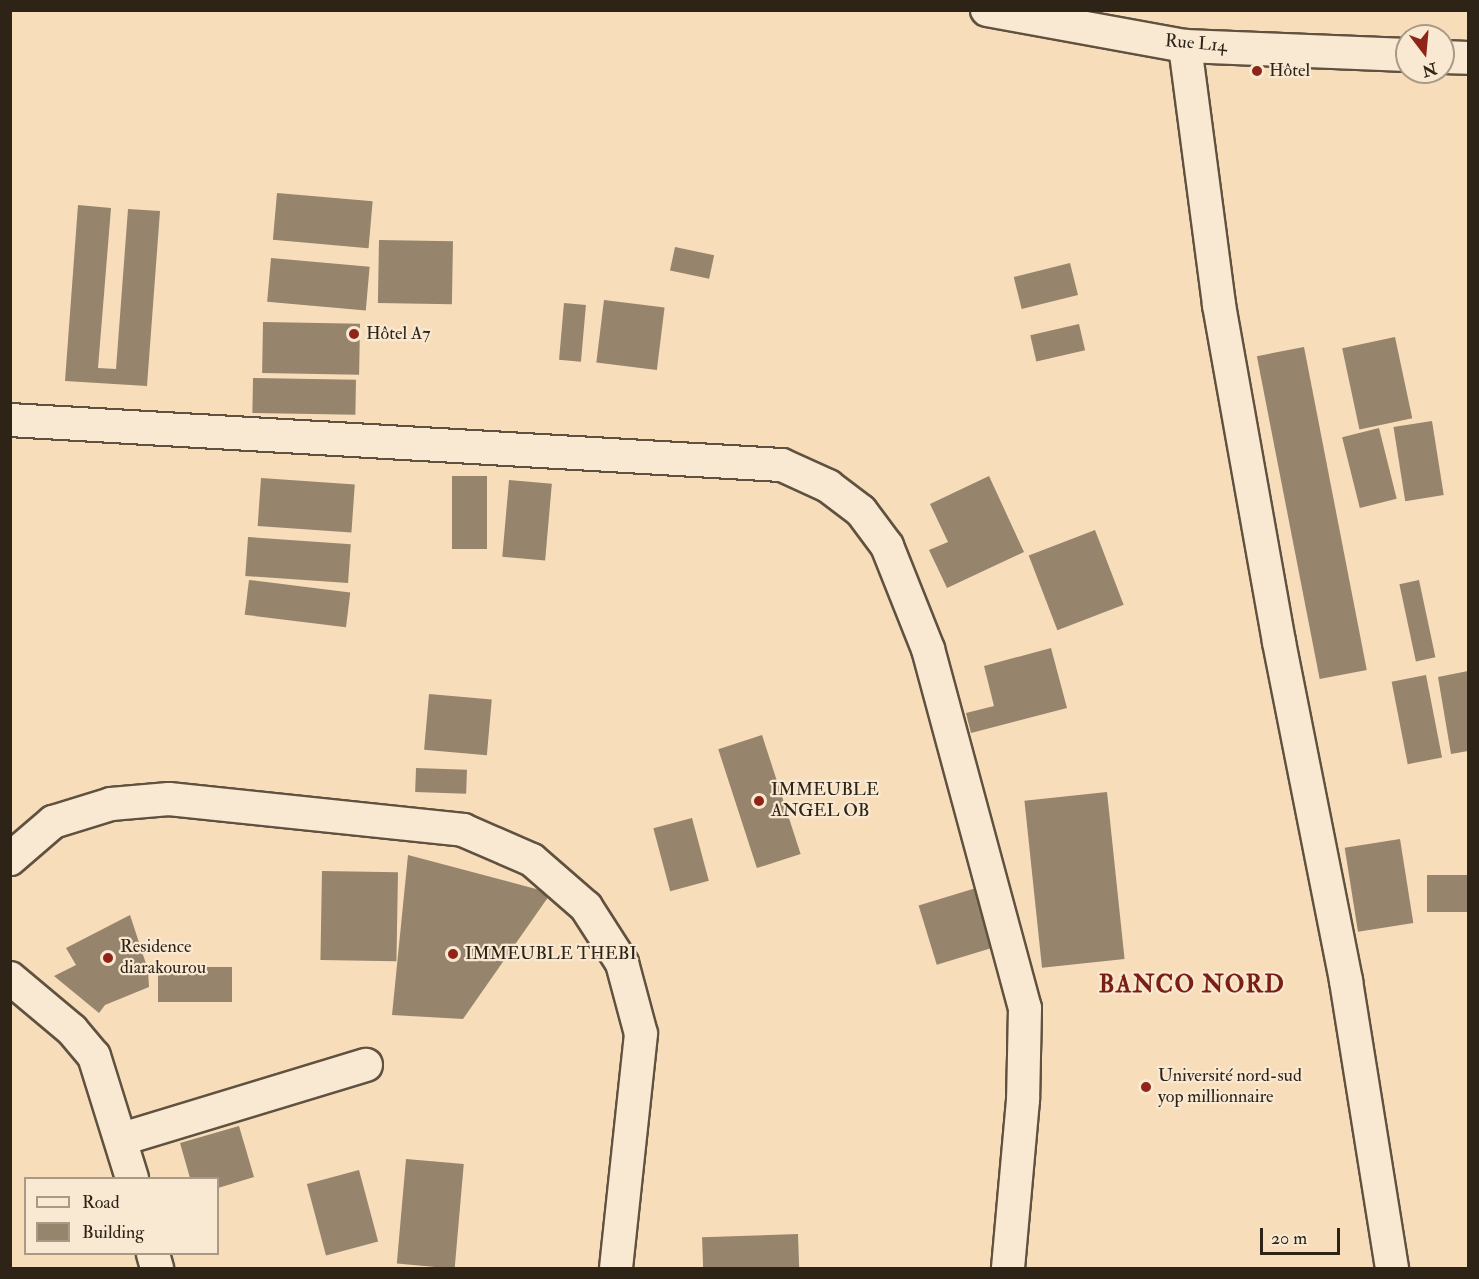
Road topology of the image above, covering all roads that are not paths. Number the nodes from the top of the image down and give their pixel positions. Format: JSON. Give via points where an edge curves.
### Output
{"nodes":[{"id":1,"x":987,"y":10,"type":"edge"},
{"id":2,"x":1185,"y":46,"type":"junction"},
{"id":3,"x":1395,"y":55,"type":"edge"},
{"id":4,"x":10,"y":420,"type":"edge"},
{"id":5,"x":10,"y":859,"type":"edge"},
{"id":6,"x":10,"y":978,"type":"edge"},
{"id":7,"x":366,"y":1065,"type":"dead end"},
{"id":8,"x":122,"y":1139,"type":"junction"},
{"id":9,"x":132,"y":1177,"type":"edge"},
{"id":10,"x":616,"y":1269,"type":"edge"},
{"id":11,"x":1008,"y":1269,"type":"edge"},
{"id":12,"x":1392,"y":1269,"type":"edge"}],
"edges":[{"from":1,"to":2,"type":"street","name":"Rue L14"},
{"from":2,"to":3,"type":"street","name":"Rue L14"},
{"from":2,"to":12,"type":"street","via":[[1219,305],[1279,642],[1346,981]]},
{"from":4,"to":11,"type":"street","via":[[782,465],[828,486],[861,511],[887,546],[928,649],[1025,1008],[1023,1100]]},
{"from":5,"to":10,"type":"street","via":[[54,822],[111,804],[169,799],[463,830],[532,860],[586,907],[622,963],[641,1034]]},
{"from":6,"to":8,"type":"street","via":[[72,1030],[94,1056]]},
{"from":7,"to":8,"type":"street"},
{"from":8,"to":9,"type":"street"}]}
